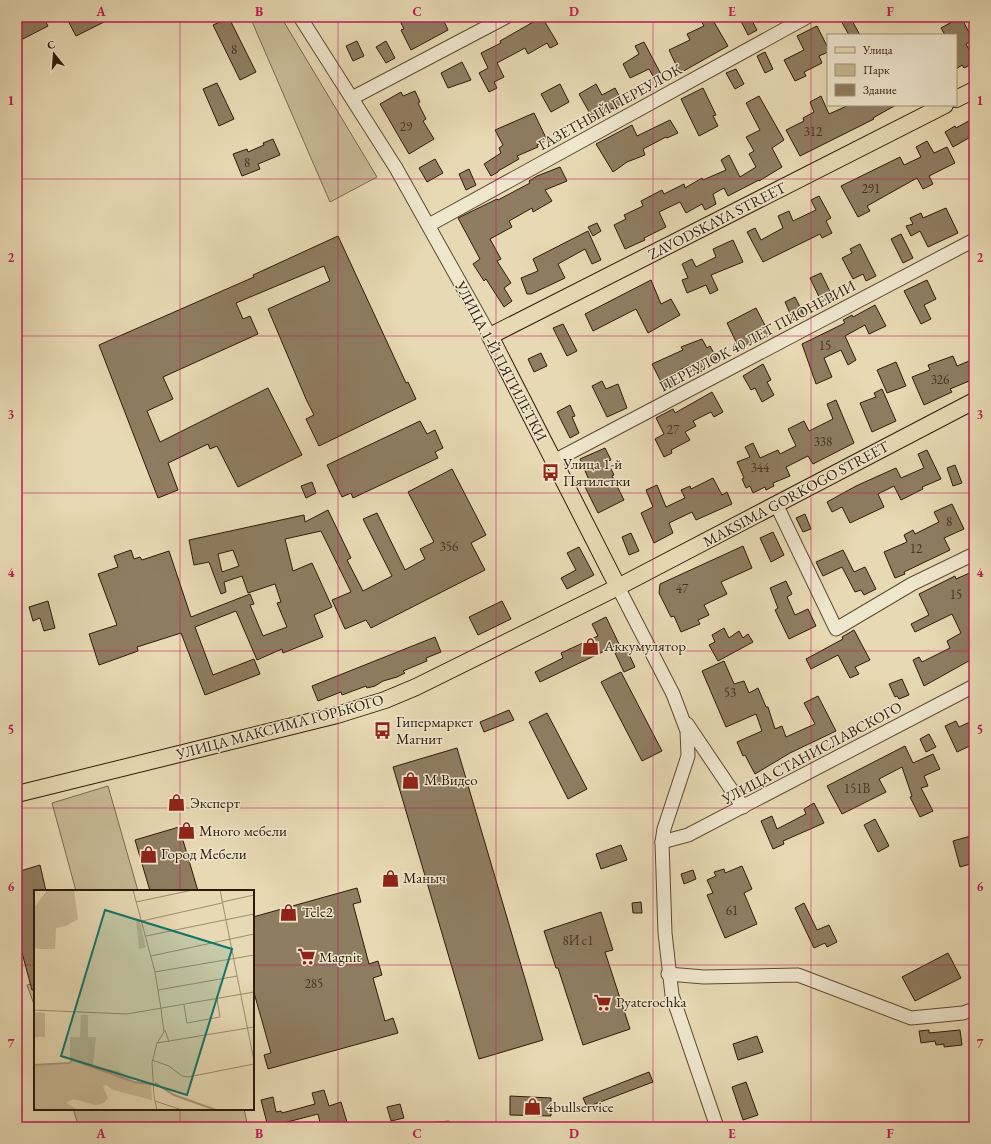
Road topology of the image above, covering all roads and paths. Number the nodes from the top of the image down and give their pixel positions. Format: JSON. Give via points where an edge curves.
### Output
{"nodes":[{"id":1,"x":300,"y":17,"type":"edge"},
{"id":2,"x":506,"y":17,"type":"edge"},
{"id":3,"x":807,"y":17,"type":"edge"},
{"id":4,"x":974,"y":90,"type":"edge"},
{"id":5,"x":352,"y":98,"type":"junction"},
{"id":6,"x":957,"y":98,"type":"edge"},
{"id":7,"x":943,"y":106,"type":"edge"},
{"id":8,"x":428,"y":225,"type":"junction"},
{"id":9,"x":974,"y":240,"type":"edge"},
{"id":10,"x":490,"y":336,"type":"junction"},
{"id":11,"x":974,"y":401,"type":"edge"},
{"id":12,"x":554,"y":461,"type":"junction"},
{"id":13,"x":776,"y":504,"type":"junction"},
{"id":14,"x":974,"y":554,"type":"edge"},
{"id":15,"x":618,"y":587,"type":"junction"},
{"id":16,"x":974,"y":686,"type":"edge"},
{"id":17,"x":682,"y":716,"type":"junction"},
{"id":18,"x":17,"y":794,"type":"edge"},
{"id":19,"x":743,"y":807,"type":"junction"},
{"id":20,"x":662,"y":842,"type":"junction"},
{"id":21,"x":668,"y":974,"type":"junction"},
{"id":22,"x":974,"y":1009,"type":"edge"},
{"id":23,"x":716,"y":1127,"type":"edge"}],
"edges":[{"from":1,"to":5,"type":"street","name":"УЛИЦА 1-Й ПЯТИЛЕТКИ"},
{"from":2,"to":5,"type":"street"},
{"from":3,"to":8,"type":"street","name":"ГАЗЕТНЫЙ ПЕРЕУЛОК"},
{"from":4,"to":6,"type":"main road"},
{"from":5,"to":8,"type":"street","name":"УЛИЦА 1-Й ПЯТИЛЕТКИ"},
{"from":7,"to":10,"type":"main road","name":"ZAVODSKAYA STREET"},
{"from":8,"to":10,"type":"street","name":"УЛИЦА 1-Й ПЯТИЛЕТКИ"},
{"from":9,"to":12,"type":"street","name":"ПЕРЕУЛОК 40 ЛЕТ ПИОНЕРИИ"},
{"from":10,"to":12,"type":"main road","name":"УЛИЦА 1-Й ПЯТИЛЕТКИ"},
{"from":11,"to":13,"type":"main road","name":"MAKSIMA GORKOGO STREET"},
{"from":12,"to":15,"type":"main road","name":"УЛИЦА 1-Й ПЯТИЛЕТКИ"},
{"from":13,"to":14,"type":"street","via":[[836,629],[912,584]]},
{"from":13,"to":15,"type":"main road","name":"MAKSIMA GORKOGO STREET"},
{"from":15,"to":17,"type":"street","name":"УЛИЦА 1-Й ПЯТИЛЕТКИ"},
{"from":15,"to":18,"type":"main road","name":"УЛИЦА МАКСИМА ГОРЬКОГО","via":[[446,674],[385,700],[337,715]]},
{"from":16,"to":19,"type":"street","name":"УЛИЦА СТАНИСЛАВСКОГО"},
{"from":17,"to":19,"type":"street","name":"УЛИЦА 1-Й ПЯТИЛЕТКИ"},
{"from":17,"to":20,"type":"street","name":"УЛИЦА 1-Й ПЯТИЛЕТКИ","via":[[688,756]]},
{"from":19,"to":20,"type":"street","name":"УЛИЦА СТАНИСЛАВСКОГО","via":[[688,835]]},
{"from":20,"to":21,"type":"street","name":"УЛИЦА 1-Й ПЯТИЛЕТКИ","via":[[664,932]]},
{"from":21,"to":22,"type":"street","via":[[704,977],[798,975],[911,1018],[963,1013]]},
{"from":21,"to":23,"type":"street","name":"УЛИЦА 1-Й ПЯТИЛЕТКИ","via":[[678,1016]]}]}
